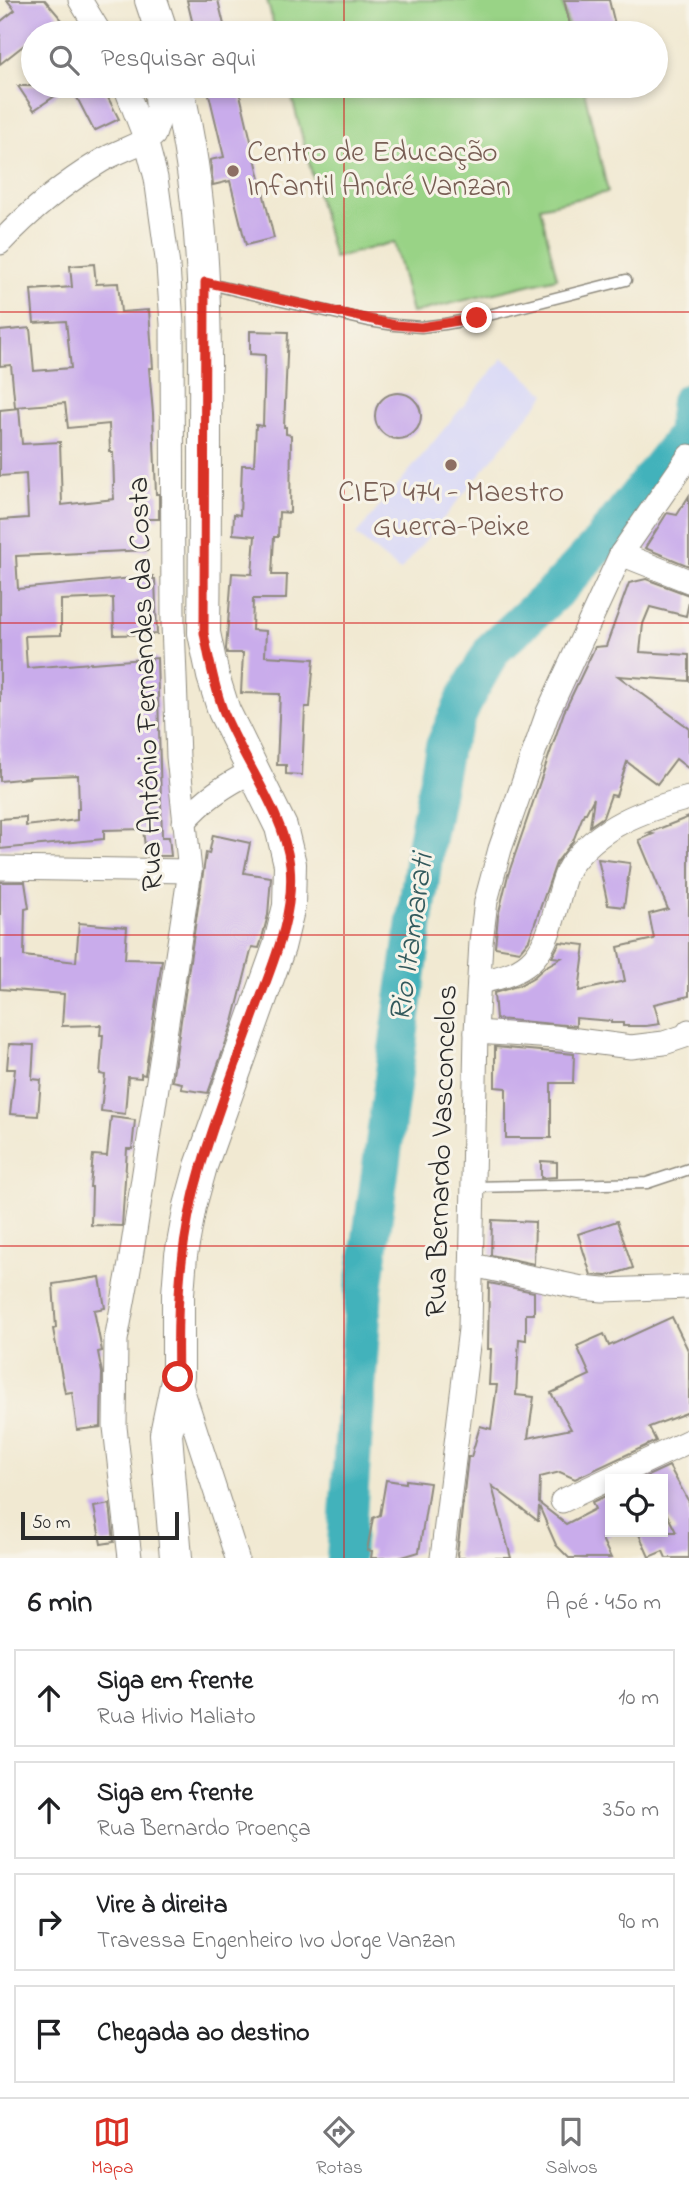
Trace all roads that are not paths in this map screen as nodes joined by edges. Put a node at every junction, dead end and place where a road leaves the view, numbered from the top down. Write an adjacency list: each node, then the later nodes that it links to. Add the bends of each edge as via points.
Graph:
1 (80, 0): 3 (street)
2 (152, 0): 4 (street); 5 (street)
3 (93, 21)
4 (153, 21)
5 (158, 21)
6 (132, 98): 9 (street)
7 (155, 98): 9 (street)
8 (180, 98): 12 (street, via 195,179)
9 (152, 132): 10 (street, via 58,189); 18 (street, Rua Antônio Fernandes da Costa, via 172,324 173,624)
10 (0, 243)
11 (626, 281): 12 (lane, via 421,327 369,321)
12 (205, 282): 16 (street, via 204,633 224,711)
13 (689, 456): 14 (street, Rua Bernardo Vasconcelos)
14 (621, 554): 15 (street); 21 (street, Rua Bernardo Vasconcelos, via 548,712 500,849 486,901)
15 (689, 581)
16 (253, 771): 18 (street, via 199,804); 28 (street, via 281,827 290,864 289,906 190,1206 178,1294)
17 (689, 798): 21 (street, via 630,817 587,846 568,869 540,952 511,974)
18 (184, 822): 20 (street, Rua Antônio Fernandes da Costa)
19 (0, 868): 20 (street)
20 (190, 871): 31 (street, Rua Antônio Fernandes da Costa, via 116,1340 115,1427)
21 (479, 982): 23 (street, Rua Bernardo Vasconcelos)
22 (689, 1031): 23 (street, via 664,1043 631,1047)
23 (476, 1032): 25 (street, Rua Bernardo Vasconcelos)
24 (689, 1169): 25 (lane, via 647,1184)
25 (473, 1186): 26 (street, Rua Bernardo Vasconcelos)
26 (472, 1265): 27 (street, via 582,1288); 34 (street, Rua Bernardo Vasconcelos, via 464,1388)
27 (689, 1287)
28 (178, 1377): 32 (street, via 166,1434); 33 (street)
29 (689, 1441): 30 (street)
30 (562, 1501)
31 (130, 1558)
32 (176, 1558)
33 (237, 1558)
34 (442, 1558)

